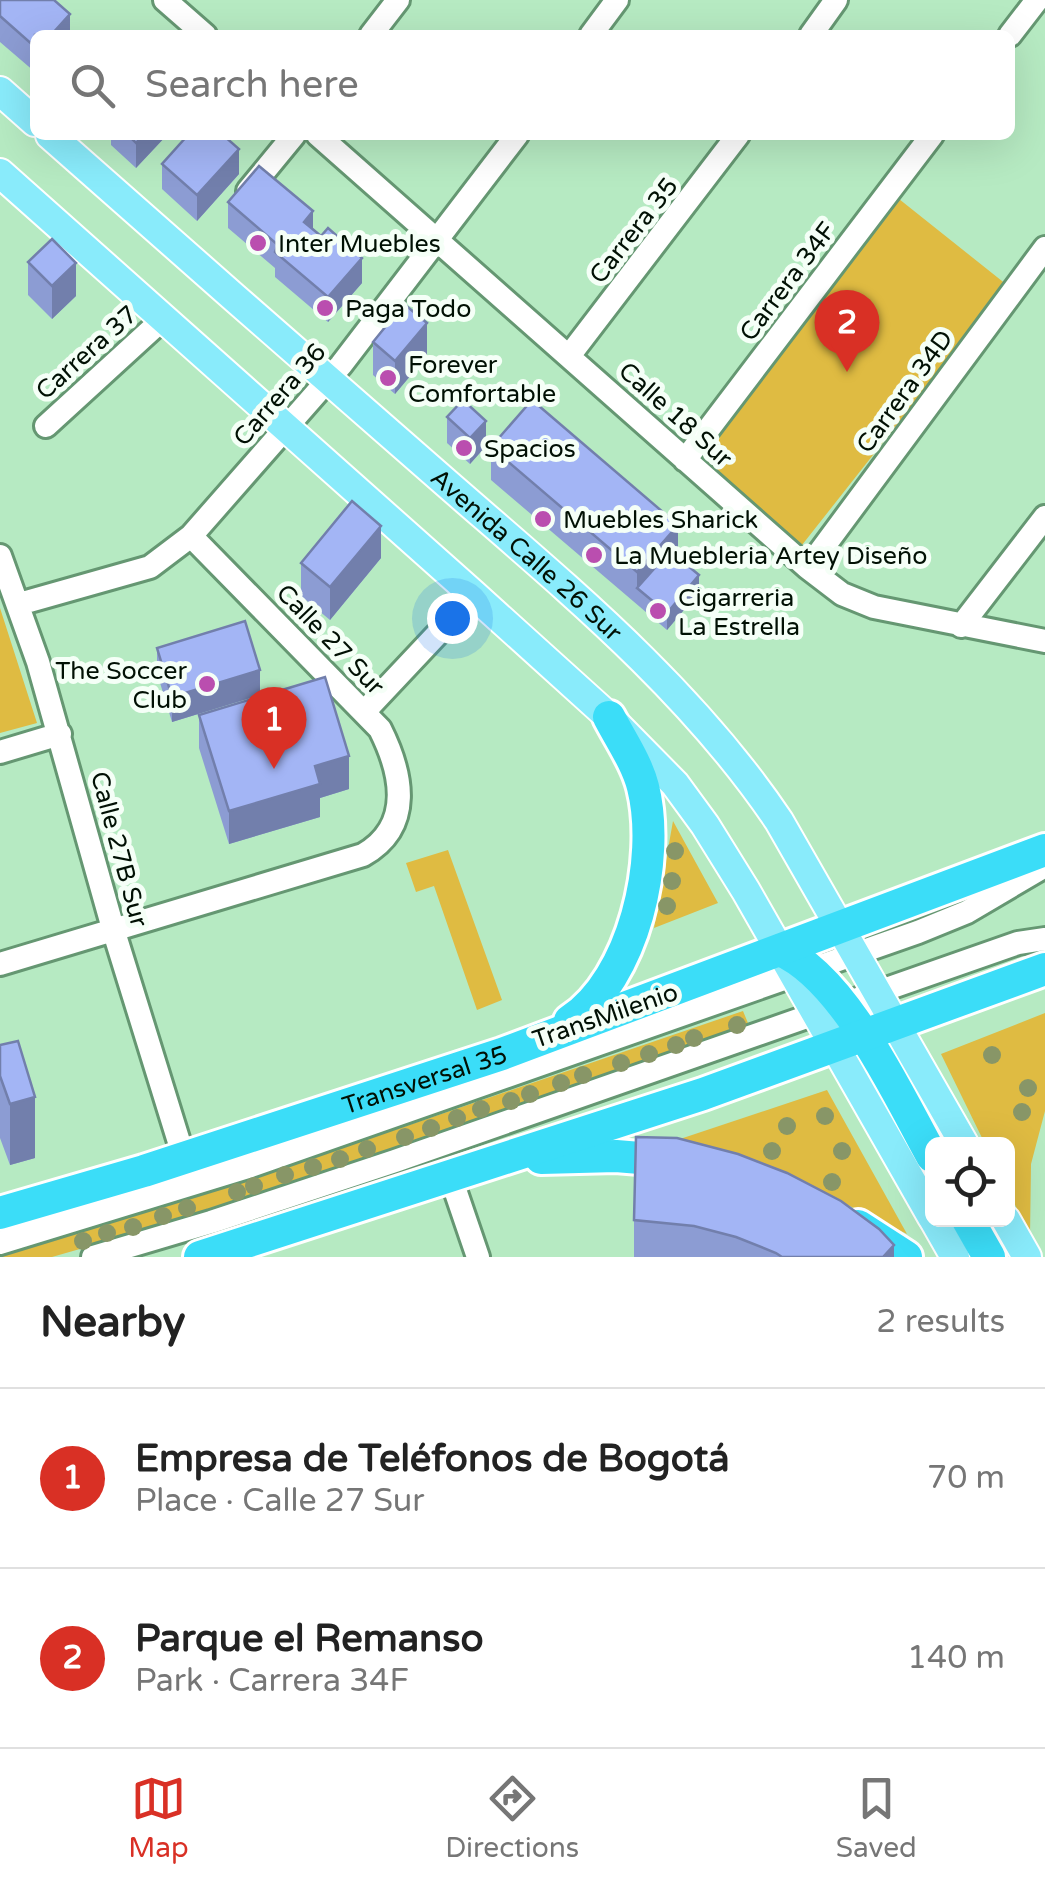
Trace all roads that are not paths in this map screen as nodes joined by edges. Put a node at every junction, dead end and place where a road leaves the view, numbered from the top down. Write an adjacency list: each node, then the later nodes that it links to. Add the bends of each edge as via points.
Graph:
1 (165, 0): 6 (street)
2 (398, 0): 7 (street)
3 (617, 0): 8 (street)
4 (836, 0): 9 (street)
5 (1036, 0): 10 (street)
6 (192, 9)
7 (375, 30)
8 (595, 30)
9 (814, 30)
10 (1014, 30)
11 (0, 91): 12 (main road)
12 (30, 118)
13 (56, 140): 25 (main road, Avenida Calle 26 Sur)
14 (290, 140): 20 (street)
15 (324, 140): 21 (street, Calle 18 Sur)
16 (513, 140): 21 (street, Carrera 36)
17 (734, 140): 24 (street, Carrera 35)
18 (928, 140): 28 (street, Carrera 34F)
19 (0, 173): 23 (main road)
20 (248, 191)
21 (438, 242): 24 (street, Calle 18 Sur); 25 (street, Carrera 36)
22 (1045, 248): 32 (street, Carrera 34D)
23 (164, 319): 26 (street, Carrera 37); 27 (main road)
24 (569, 356): 28 (street, Calle 18 Sur)
25 (329, 380): 27 (street, Carrera 36); 45 (main road, Avenida Calle 26 Sur, via 681,696 746,773)
26 (46, 426)
27 (286, 428): 30 (street, Carrera 36); 33 (main road)
28 (685, 460): 32 (street, Calle 18 Sur)
29 (1045, 517): 35 (street)
30 (191, 536): 34 (street, Carrera 36, via 150,567); 37 (street, Calle 27 Sur)
31 (0, 556): 34 (street, Calle 27B Sur)
32 (808, 568): 35 (street, Calle 18 Sur, via 855,600)
33 (474, 595): 37 (street); 38 (main road)
34 (19, 604): 39 (street, Calle 27B Sur)
35 (961, 626): 36 (street, Calle 18 Sur)
36 (1045, 641)
37 (364, 712): 43 (street, Calle 27 Sur, via 394,758 399,798 393,828 380,846)
38 (609, 717): 47 (main road, via 690,804); 52 (highway, via 644,791 647,848 640,902 602,993)
39 (60, 734): 40 (street); 43 (street, Calle 27B Sur)
40 (0, 752)
41 (1045, 850): 45 (highway, Transversal 35)
42 (1045, 866): 45 (street, via 968,912 918,932)
43 (114, 932): 46 (street); 56 (street, Calle 27B Sur)
44 (1045, 939): 49 (street)
45 (849, 940): 47 (highway, Transversal 35); 49 (main road, Avenida Calle 26 Sur)
46 (0, 964)
47 (795, 964): 50 (highway); 52 (highway, Transversal 35); 66 (street, TransMilenio, via 673,1020 266,1161)
48 (1045, 969): 51 (highway)
49 (877, 990): 50 (street); 51 (main road, Avenida Calle 26 Sur)
50 (828, 1008): 53 (highway); 67 (street, via 414,1154)
51 (904, 1038): 53 (highway); 54 (main road, Avenida Calle 26 Sur)
52 (541, 1040): 56 (highway, Transversal 35)
53 (849, 1041): 55 (highway); 57 (highway); 60 (main road)
54 (960, 1137)
55 (925, 1146)
56 (184, 1158): 62 (highway, Transversal 35)
57 (501, 1159): 58 (highway, via 616,1156); 59 (highway)
58 (702, 1165)
59 (450, 1175): 68 (highway); 69 (street)
60 (925, 1201)
61 (838, 1213): 70 (highway)
62 (0, 1214)
63 (938, 1227): 71 (main road)
64 (972, 1227): 72 (highway)
65 (1010, 1227): 73 (main road)
66 (0, 1243)
67 (93, 1257)
68 (200, 1257)
69 (478, 1257)
70 (906, 1257)
71 (955, 1257)
72 (990, 1257)
73 (1027, 1257)

